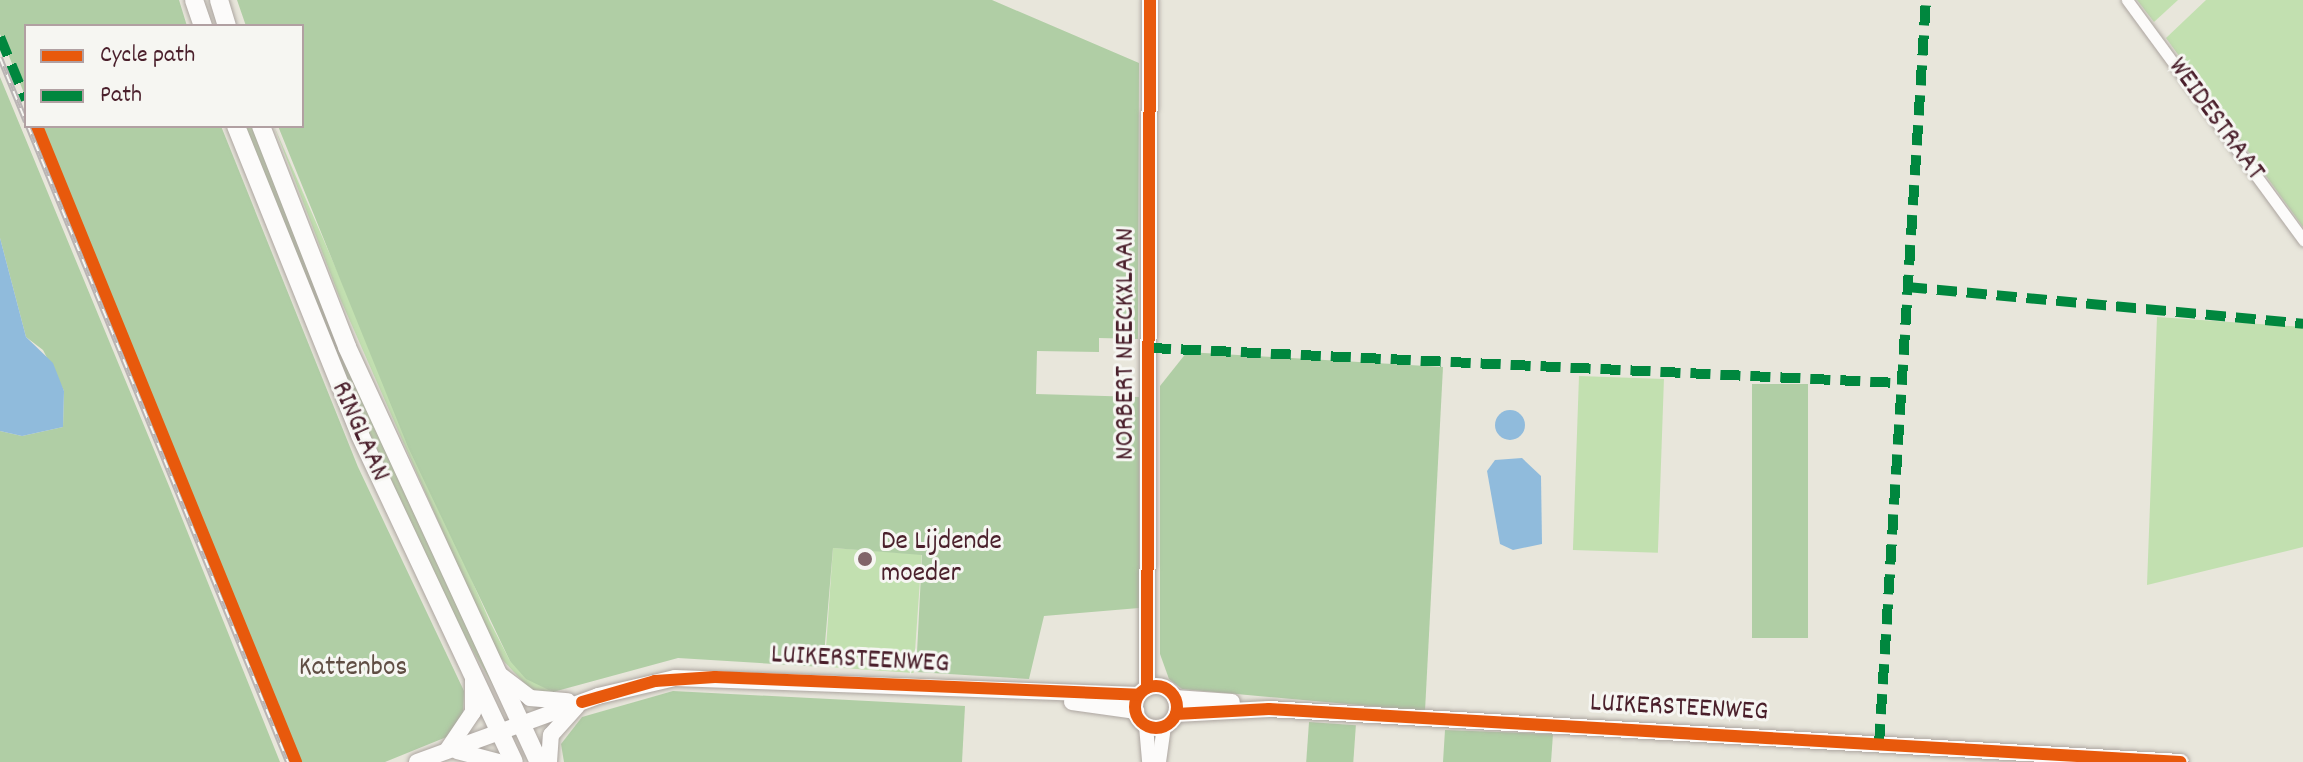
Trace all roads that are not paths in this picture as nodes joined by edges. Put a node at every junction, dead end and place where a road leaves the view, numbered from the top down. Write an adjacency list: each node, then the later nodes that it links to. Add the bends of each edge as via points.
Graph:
1 (194, 0): 5 (highway)
2 (219, 0): 6 (highway)
3 (1150, 0): 13 (main road, NORBERT NEECKXLAAN, via 1152,641)
4 (2127, 0): 9 (street, WEIDESTRAAT)
5 (202, 24)
6 (226, 24)
7 (237, 128): 11 (highway, RINGLAAN, via 323,352)
8 (262, 128): 10 (highway, RINGLAAN, via 347,347)
9 (2303, 240)
10 (494, 668): 12 (main road, via 535,700); 14 (highway, RINGLAAN)
11 (473, 678): 16 (highway, RINGLAAN); 17 (main road, via 471,718)
12 (582, 702): 13 (main road, LUIKERSTEENWEG, via 655,681 715,677); 14 (main road, LUIKERSTEENWEG); 22 (main road, via 551,735)
13 (1157, 703): 15 (main road); 24 (street, NORBERT NEECKXLAAN); 25 (main road, LUIKERSTEENWEG)
14 (520, 723): 16 (main road, LUIKERSTEENWEG); 21 (highway, RINGLAAN)
15 (1146, 726): 23 (street)
16 (499, 731): 17 (main road, LUIKERSTEENWEG); 20 (highway, RINGLAAN)
17 (447, 751): 18 (main road, LUIKERSTEENWEG); 19 (main road)
18 (417, 762)
19 (499, 762)
20 (514, 762)
21 (539, 762)
22 (549, 762)
23 (1149, 762)
24 (1159, 762)
25 (2180, 762)

